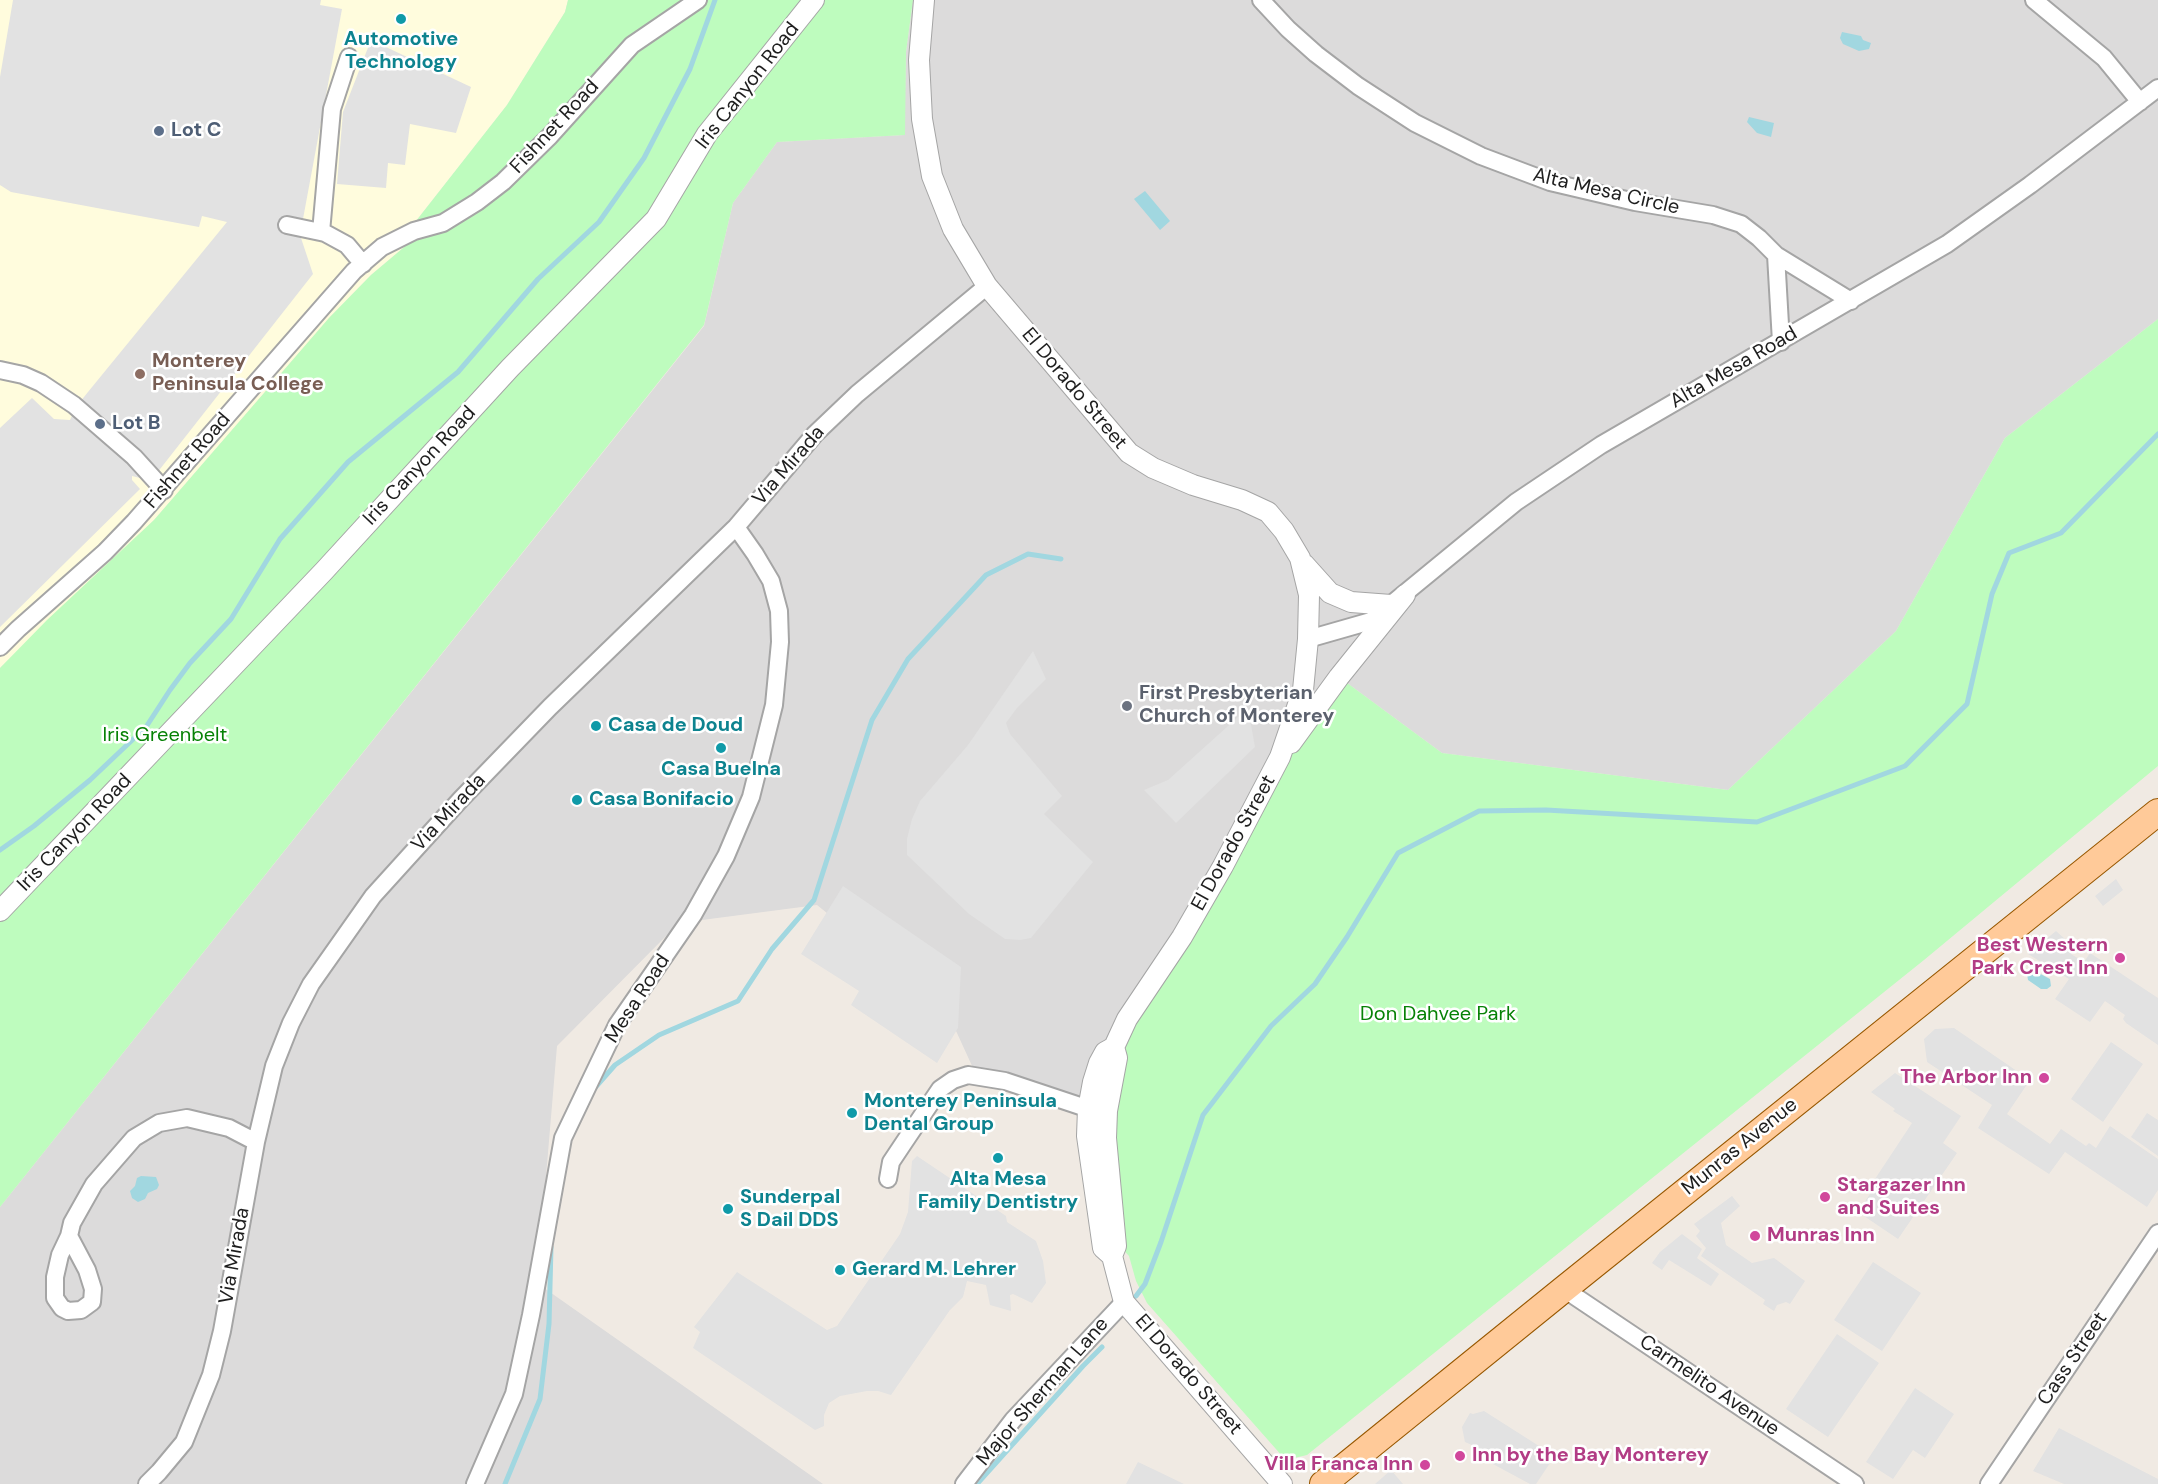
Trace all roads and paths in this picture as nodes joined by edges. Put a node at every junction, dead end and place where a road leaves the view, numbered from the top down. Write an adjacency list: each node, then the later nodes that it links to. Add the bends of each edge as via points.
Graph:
1 (698, 0): 12 (street, Fishnet Road, via 632,45 503,182 443,223 414,231 382,247)
2 (814, 0): 25 (street, Iris Canyon Road, via 714,125 656,219 510,368 324,571)
3 (924, 0): 13 (street, El Dorado Street, via 922,118 933,176 953,230)
4 (1261, 0): 11 (street, Alta Mesa Circle, via 1309,48 1358,86 1451,142 1550,182 1741,224)
5 (2034, 0): 8 (street, via 2104,58)
6 (349, 57): 10 (street, via 332,109)
7 (2158, 88): 8 (street, Alta Mesa Road)
8 (2139, 102): 14 (street, Alta Mesa Road, via 1947,244)
9 (287, 225): 10 (street)
10 (321, 232): 12 (street, via 347,245)
11 (1776, 255): 14 (street, Alta Mesa Circle); 15 (street)
12 (363, 264): 17 (street, Fishnet Road)
13 (987, 286): 18 (street, Via Mirada, via 848,402 815,434); 19 (street, El Dorado Street, via 1129,453 1173,477 1268,512)
14 (1851, 302): 15 (street, Alta Mesa Road)
15 (1781, 342): 20 (street, Alta Mesa Road, via 1601,445 1516,502)
16 (0, 370): 17 (street, via 40,383 74,405 134,457)
17 (164, 490): 22 (street, Fishnet Road, via 105,552)
18 (736, 527): 28 (street, Via Mirada, via 550,707 373,896 311,984 291,1023 274,1066); 37 (street, Mesa Road, via 771,581 779,611 774,705 751,797 726,856 693,915 617,1025 562,1138 514,1394)
19 (1300, 558): 20 (street, via 1330,593 1351,602); 21 (street, El Dorado Street, via 1309,595)
20 (1398, 600): 21 (street, Alta Mesa Road, via 1371,621); 23 (street)
21 (1308, 639): 23 (street, El Dorado Street, via 1303,690)
22 (0, 647)
23 (1280, 758): 26 (street, El Dorado Street, via 1223,866 1182,937 1127,1019)
24 (2158, 812): 34 (main road, Munras Avenue)
25 (0, 911)
26 (1114, 1047): 27 (street, El Dorado Street, via 1105,1052 1099,1063); 29 (street, El Dorado Street, via 1117,1058 1107,1112)
27 (1088, 1109): 29 (street, via 1098,1115 1099,1152); 30 (street, via 1005,1081 968,1075 953,1080 940,1089 891,1162); 33 (street, El Dorado Street, via 1089,1162 1103,1248)
28 (256, 1142): 32 (street, via 229,1128 187,1118 159,1123 134,1138 94,1184); 36 (street, Via Mirada, via 211,1375 184,1442)
29 (1108, 1164): 33 (street, El Dorado Street, via 1116,1246)
30 (888, 1179)
31 (2158, 1233): 42 (street, Cass Street)
32 (69, 1236)
33 (1112, 1256): 35 (street, El Dorado Street)
34 (1564, 1289): 40 (main road, Munras Avenue); 41 (street, Carmelito Avenue)
35 (1124, 1302): 38 (street, Major Sherman Lane, via 1013,1420); 39 (street, El Dorado Street)
36 (147, 1484)
37 (475, 1484)
38 (964, 1484)
39 (1282, 1484)
40 (1323, 1484)
41 (1855, 1484)
42 (1989, 1484)

